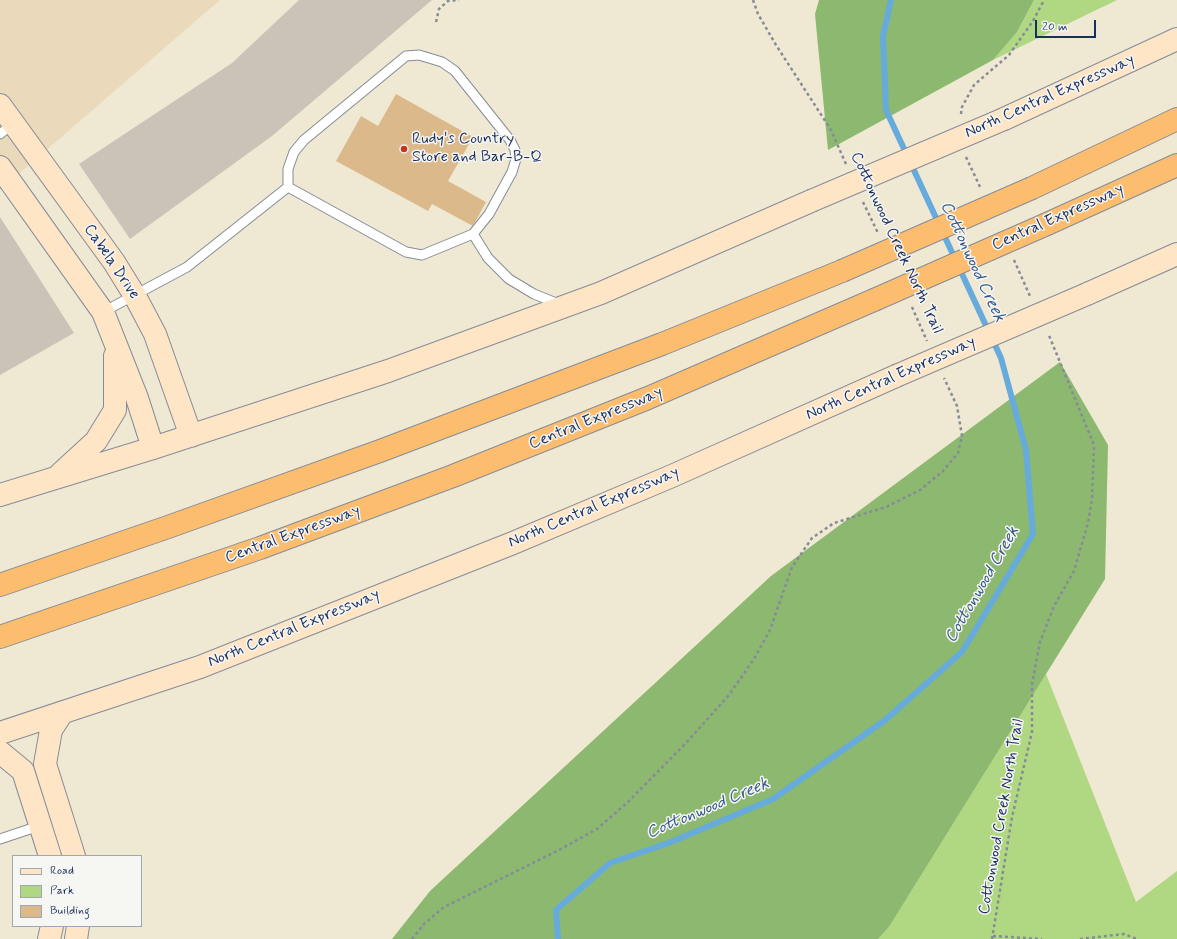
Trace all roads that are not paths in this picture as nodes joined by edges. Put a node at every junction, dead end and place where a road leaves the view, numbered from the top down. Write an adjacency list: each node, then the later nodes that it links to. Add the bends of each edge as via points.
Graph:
1 (1177, 39): 11 (main road, North Central Expressway, bridge, via 1004,119 601,293)
2 (0, 105): 4 (main road, Cabela Drive)
3 (1177, 119): 18 (highway, bridge, via 1032,188 842,271 654,347 168,528)
4 (7, 129): 10 (main road, Cabela Drive, via 114,262)
5 (1177, 165): 19 (highway, Central Expressway, bridge, via 648,398 468,470 260,548)
6 (0, 167): 12 (main road)
7 (288, 187): 8 (lane, via 406,252 422,255); 8 (lane, via 288,169 294,152 304,140 406,56 419,55 442,62 456,71 515,150 516,159 512,172 489,214); 10 (lane, via 187,267)
8 (473, 234): 11 (lane, via 488,258 509,279 534,294)
9 (1177, 254): 20 (main road, North Central Expressway, bridge, via 672,476 513,543 200,667)
10 (135, 296): 12 (lane); 14 (main road, Cabela Drive, via 155,334)
11 (565, 306): 14 (main road, North Central Expressway, via 388,371)
12 (103, 312): 13 (main road)
13 (115, 343): 15 (main road); 16 (main road, via 115,410 96,441)
14 (191, 436): 15 (main road, North Central Expressway)
15 (153, 448): 16 (main road, North Central Expressway)
16 (56, 478): 17 (main road, North Central Expressway)
17 (0, 495)
18 (0, 585)
19 (0, 637)
20 (62, 713): 21 (main road, North Central Expressway); 23 (main road, via 51,730 45,764)
21 (0, 733)
22 (0, 752): 24 (main road, via 23,772)
23 (62, 819): 24 (lane); 27 (main road)
24 (40, 826): 25 (lane); 26 (main road)
25 (0, 839)
26 (50, 855)
27 (74, 855)
28 (52, 927): 30 (main road)
29 (78, 927): 31 (main road)
30 (49, 939)
31 (76, 939)

